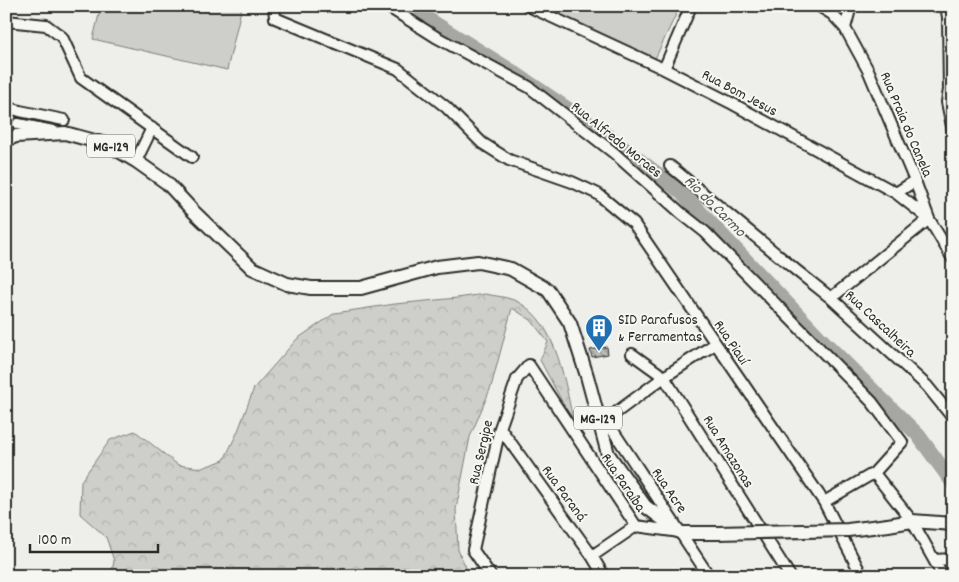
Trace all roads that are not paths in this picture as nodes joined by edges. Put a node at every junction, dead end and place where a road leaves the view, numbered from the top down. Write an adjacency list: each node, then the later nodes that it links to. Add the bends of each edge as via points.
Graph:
1 (274, 6): 27 (street, Rua Piauí, via 275,18 398,69 446,107 482,143 509,160 598,194 634,224)
2 (387, 6): 33 (street, Rua Alfredo Moraes, via 436,37 529,87 614,153 712,239 872,402 902,442)
3 (528, 6): 11 (street, Rua Bom Jesus)
4 (691, 6): 11 (street)
5 (819, 6): 7 (street, Rua Praia do Canela)
6 (852, 6): 10 (street)
7 (833, 10): 10 (street, Rua Praia do Canela)
8 (949, 13): 12 (street)
9 (6, 21): 16 (street, via 46,25 62,37 81,78)
10 (845, 28): 22 (street, Rua Praia do Canela, via 869,72)
11 (664, 69): 23 (street, Rua Bom Jesus)
12 (951, 91): 17 (street, via 947,102)
13 (6, 106): 14 (street)
14 (20, 111): 15 (street); 18 (street)
15 (65, 127): 18 (main road, MG-129 / MG-129); 20 (main road, MG-129 / MG-129)
16 (152, 128): 19 (street); 20 (street)
17 (953, 131)
18 (13, 133)
19 (192, 157)
20 (136, 160): 38 (main road, MG-129 / MG-129, via 168,182 252,268 287,284 311,288 361,288 437,268 478,262 510,269 548,290 570,323 608,454 645,506)
21 (670, 166): 26 (street)
22 (915, 181): 23 (street); 24 (street, Rua Praia do Canela)
23 (896, 193): 24 (street, Rua Bom Jesus)
24 (929, 219): 25 (street, Rua Praia do Canela); 26 (street, Rua Cascalheira)
25 (953, 260)
26 (831, 298): 31 (street, Rua Cascalheira, via 927,386)
27 (715, 344): 30 (street); 34 (street, Rua Piauí)
28 (632, 354): 30 (street, Rua Amazonas)
29 (529, 366): 32 (street, Rua Sergipe, via 517,379); 37 (street, Rua Paraíba)
30 (664, 377): 38 (street, Rua Acre, via 606,420); 45 (street, Rua Amazonas)
31 (953, 418)
32 (500, 428): 39 (street, Rua Paraná); 42 (street, Rua Sergipe, via 473,550)
33 (874, 473): 34 (street); 35 (street)
34 (824, 502): 46 (street, Rua Piauí)
35 (912, 521): 36 (main road); 38 (main road, bridge, via 848,530); 40 (street)
36 (952, 524)
37 (636, 526): 38 (street, Rua Paraíba); 39 (street)
38 (681, 532): 44 (street, Rua Acre)
39 (592, 556): 43 (street, Rua Paraná)
40 (934, 560): 41 (street); 47 (street)
41 (953, 560)
42 (491, 576)
43 (604, 576)
44 (710, 576)
45 (790, 576)
46 (862, 576)
47 (943, 576)

